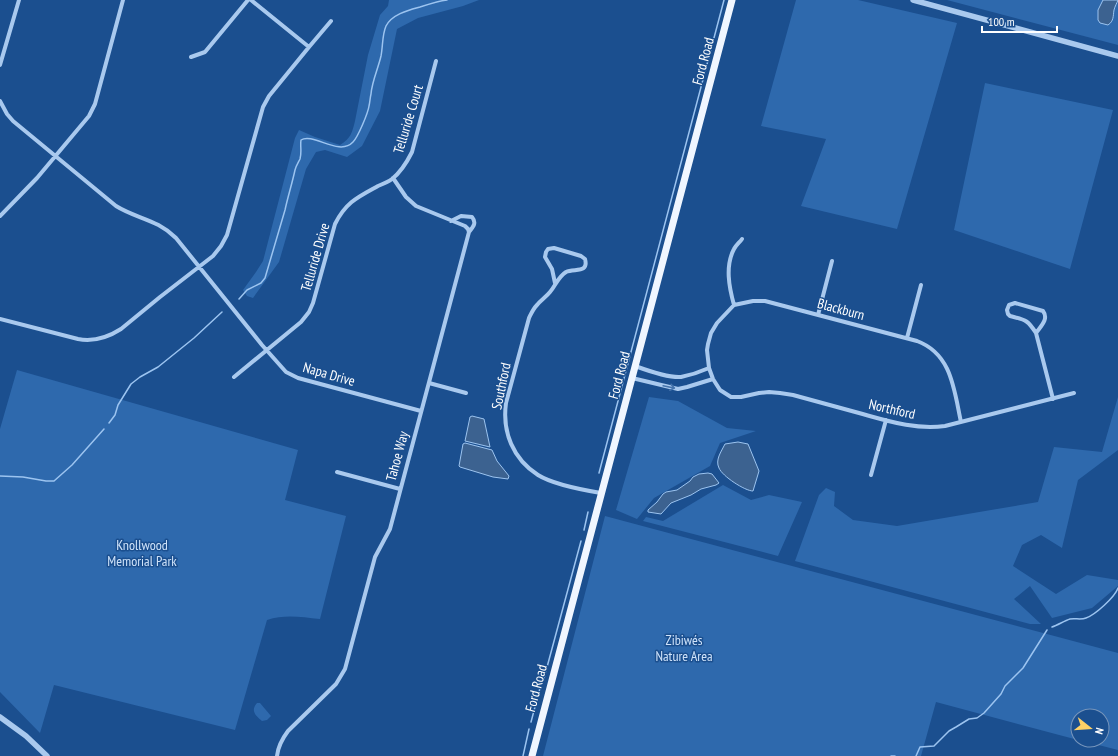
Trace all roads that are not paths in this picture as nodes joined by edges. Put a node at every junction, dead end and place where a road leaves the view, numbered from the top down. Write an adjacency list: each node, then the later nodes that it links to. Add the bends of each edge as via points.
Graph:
1 (19, 0): 9 (street)
2 (123, 0): 14 (street, via 95,104 89,116)
3 (249, 0): 7 (street); 10 (street, via 205,52)
4 (732, 0): 30 (main road, Ford Road)
5 (913, 0): 8 (street)
6 (331, 21): 7 (street)
7 (309, 47): 21 (street, via 264,103 227,235 218,251)
8 (1118, 56)
9 (1, 57): 12 (street)
10 (191, 57)
11 (436, 61): 15 (street, Telluride Court, via 412,152)
12 (0, 65)
13 (0, 101): 14 (street, Napa Drive, via 13,121)
14 (56, 157): 16 (street); 21 (street, Napa Drive, via 116,206 165,228)
15 (393, 178): 17 (street, via 406,197 416,206); 29 (street, Telluride Drive, via 346,206 335,224 309,312 301,322)
16 (0, 216)
17 (451, 221): 18 (street, via 465,226); 18 (street, Tahoe Way, via 461,216 472,217 475,223)
18 (469, 232): 35 (street, Tahoe Way)
19 (742, 239): 24 (street, via 734,248 730,262 728,284)
20 (832, 262): 25 (street)
21 (199, 267): 26 (street, via 121,330 104,338 78,339); 29 (street, Napa Drive)
22 (555, 283): 22 (street, Southford, via 566,272 584,268 586,259 554,248 548,249 545,257); 45 (street, Southford, via 529,318 506,403 508,438 525,465 539,476)
23 (921, 285): 28 (street)
24 (734, 305): 25 (street, Blackburn, via 765,301); 31 (street, via 717,323 712,333 707,350)
25 (818, 315): 28 (street, Blackburn)
26 (0, 319)
27 (1036, 333): 27 (street, via 1046,316 1043,311 1015,303 1009,305 1008,314 1027,321); 38 (street)
28 (907, 338): 41 (street, Blackburn, via 927,345 941,358 952,380)
29 (266, 350): 32 (street, Telluride Drive); 39 (street, Napa Drive, via 286,372 298,378)
30 (635, 366): 31 (street, via 680,377); 33 (main road, Ford Road)
31 (709, 368): 34 (street, Northford)
32 (234, 377)
33 (632, 378): 34 (street, one-way to 34, via 678,389); 45 (main road, Ford Road)
34 (712, 378): 40 (street, Northford, via 720,390 731,397 764,392 780,393)
35 (428, 383): 36 (street); 39 (street, Tahoe Way)
36 (466, 393)
37 (1074, 393): 38 (street, Northford)
38 (1053, 399): 41 (street, Northford)
39 (421, 411): 44 (street, Tahoe Way)
40 (886, 420): 41 (street, Northford, via 927,428); 43 (street)
41 (961, 422)
42 (337, 472): 44 (street)
43 (871, 475)
44 (400, 489): 48 (street, Tahoe Way, via 390,529 375,557 342,674 336,684 288,731 278,748)
45 (601, 493): 49 (main road, Ford Road)
46 (0, 717): 47 (street)
47 (47, 756)
48 (277, 756)
49 (532, 756)

